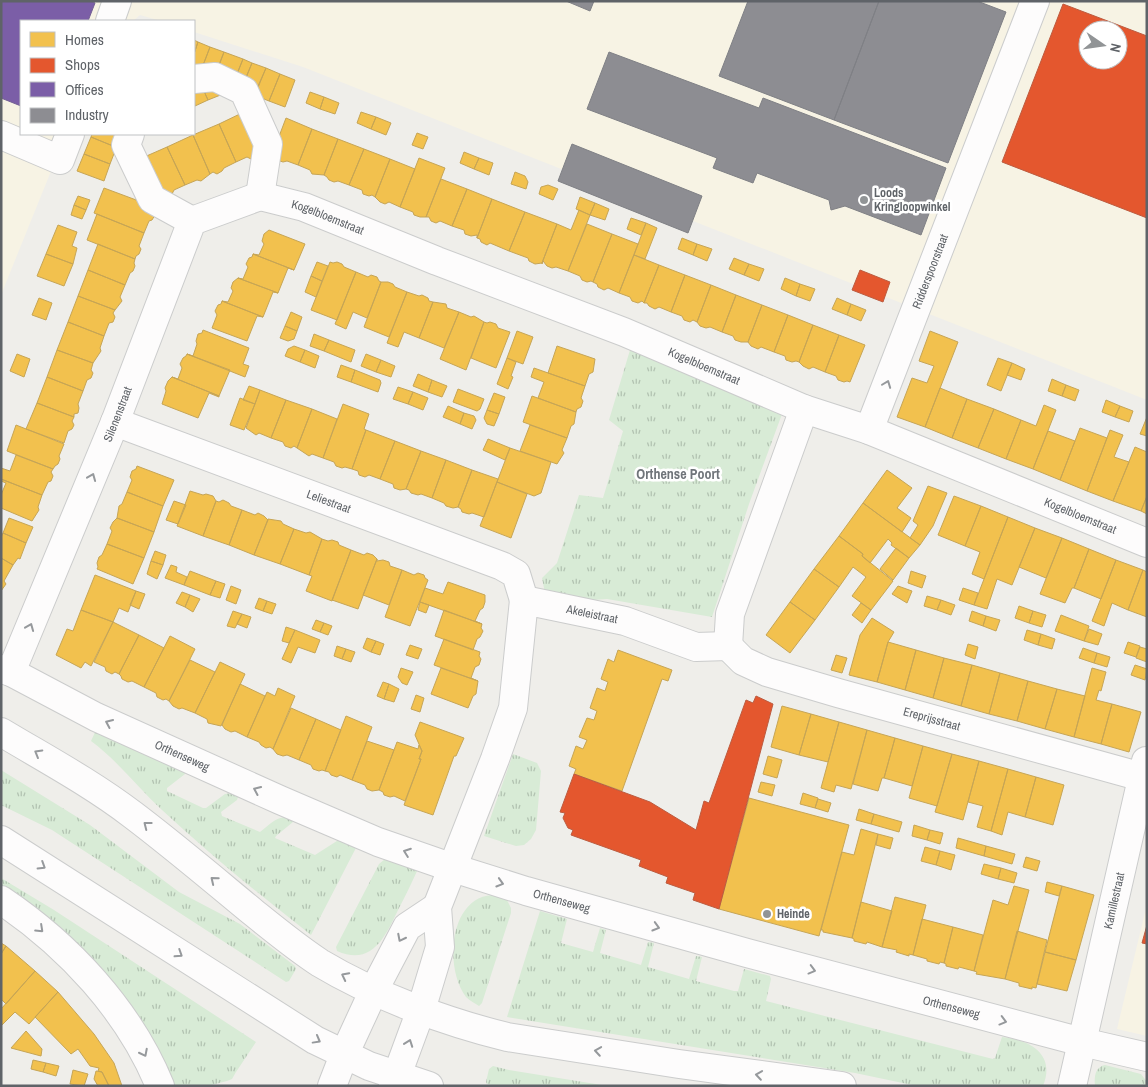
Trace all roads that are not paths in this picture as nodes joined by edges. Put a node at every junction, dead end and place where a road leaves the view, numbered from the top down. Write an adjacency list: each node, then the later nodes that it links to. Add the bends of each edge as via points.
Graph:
1 (117, 1): 3 (street)
2 (1035, 1): 12 (street, Ridderspoorstraat, one-way to 2)
3 (110, 20)
4 (195, 79): 8 (street, via 215,77 244,91 268,144)
5 (1, 135): 6 (street, via 60,160)
6 (70, 135)
7 (130, 135): 9 (street, via 126,145 152,200)
8 (260, 196): 9 (street); 10 (street, Kogelbloemstraat, via 304,207 624,332)
9 (192, 221): 11 (street, Silenenstraat)
10 (804, 409): 12 (street, Kogelbloemstraat); 15 (street, via 730,614)
11 (115, 422): 14 (street, Leliestraat, via 502,566 516,574); 16 (street, Silenenstraat, one-way to 11)
12 (869, 430): 13 (street, Kogelbloemstraat)
13 (1147, 543)
14 (524, 600): 15 (street, Akeleistraat, via 625,620 696,646); 20 (street, via 513,708)
15 (728, 646): 18 (street, Ereprijsstraat, via 742,661 767,672)
16 (6, 670): 20 (street, Orthenseweg, one-way to 16, via 378,842 280,800 96,717)
17 (1, 732): 23 (street, one-way to 17, via 313,958 132,814)
18 (1144, 768): 25 (street, Kamillestraat)
19 (1, 840): 26 (street, one-way to 26, via 287,1023)
20 (453, 868): 22 (street); 25 (street, Orthenseweg, one-way to 25, via 747,953)
21 (1, 900): 29 (street, one-way to 29, via 27,917 88,975 128,1025)
22 (437, 907): 23 (street, one-way to 23, via 407,927); 24 (street, via 440,947)
23 (374, 990): 24 (street); 26 (street)
24 (421, 1010): 28 (street, one-way to 24); 32 (street, one-way to 24, via 507,1037)
25 (1082, 1042): 27 (street, Orthenseweg); 33 (street, Kamillestraat)
26 (344, 1055): 28 (street); 30 (street)
27 (1147, 1057)
28 (395, 1081): 31 (street)
29 (160, 1086)
30 (332, 1086)
31 (428, 1086)
32 (842, 1086)
33 (1072, 1086)

